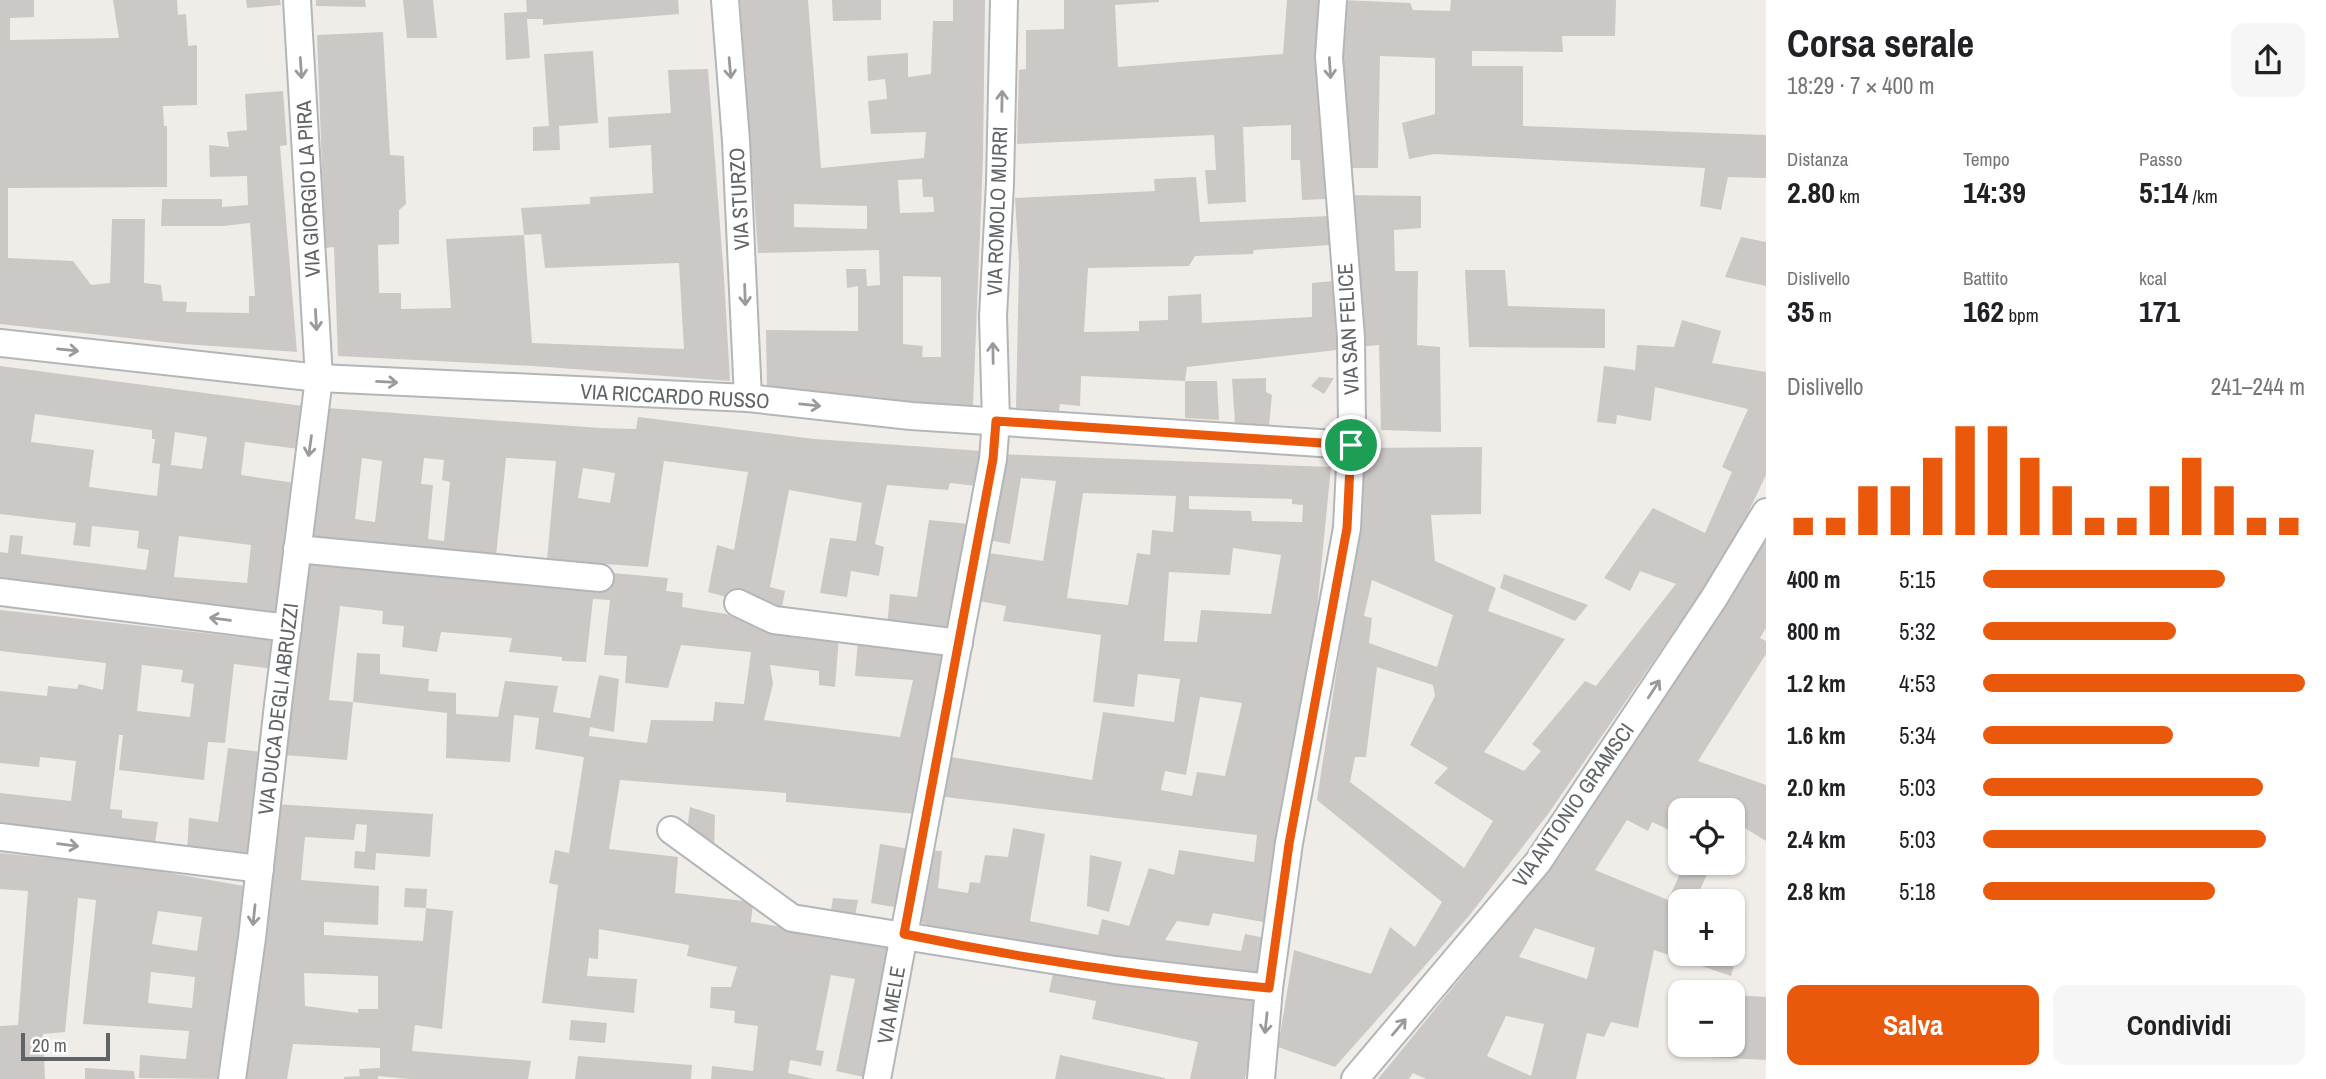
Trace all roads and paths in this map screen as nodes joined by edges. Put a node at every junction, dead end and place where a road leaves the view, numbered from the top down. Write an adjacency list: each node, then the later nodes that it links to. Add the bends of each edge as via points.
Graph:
1 (297, 0): 6 (street, VIA GIORGIO LA PIRA, one-way to 6)
2 (725, 0): 7 (street, VIA STURZO, one-way to 7)
3 (1004, 0): 8 (street, VIA ROMOLO MURRI, one-way to 3, via 993,316)
4 (1333, 0): 9 (street, VIA SAN FELICE, one-way to 9, via 1329,57 1351,338)
5 (0, 343): 6 (street, VIA RICCARDO RUSSO, one-way to 6)
6 (319, 379): 7 (street, VIA RICCARDO RUSSO, one-way to 7); 11 (street, VIA DUCA DEGLI ABRUZZI, one-way to 11)
7 (748, 398): 8 (street, VIA RICCARDO RUSSO, one-way to 8)
8 (996, 421): 9 (street, VIA RICCARDO RUSSO); 16 (street, VIA MELE)
9 (1351, 445): 21 (street, VIA SAN FELICE, via 1347,528 1289,844)
10 (1766, 512): 25 (street, VIA ANTONIO GRAMSCI, one-way to 10, via 1538,862)
11 (297, 549): 12 (street); 15 (street, VIA DUCA DEGLI ABRUZZI)
12 (600, 578)
13 (0, 592): 15 (street, one-way to 13)
14 (737, 603): 16 (street, via 775,620)
15 (288, 628): 19 (street, VIA DUCA DEGLI ABRUZZI)
16 (959, 643): 20 (street, VIA MELE)
17 (671, 830): 20 (street, via 792,918)
18 (0, 837): 19 (street, one-way to 19)
19 (260, 869): 23 (street, VIA DUCA DEGLI ABRUZZI, one-way to 23)
20 (904, 934): 21 (street, via 1115,970); 24 (street, VIA MELE)
21 (1269, 988): 22 (street, VIA SAN FELICE, one-way to 22)
22 (1268, 1076)
23 (232, 1079)
24 (877, 1079)
25 (1355, 1079)

